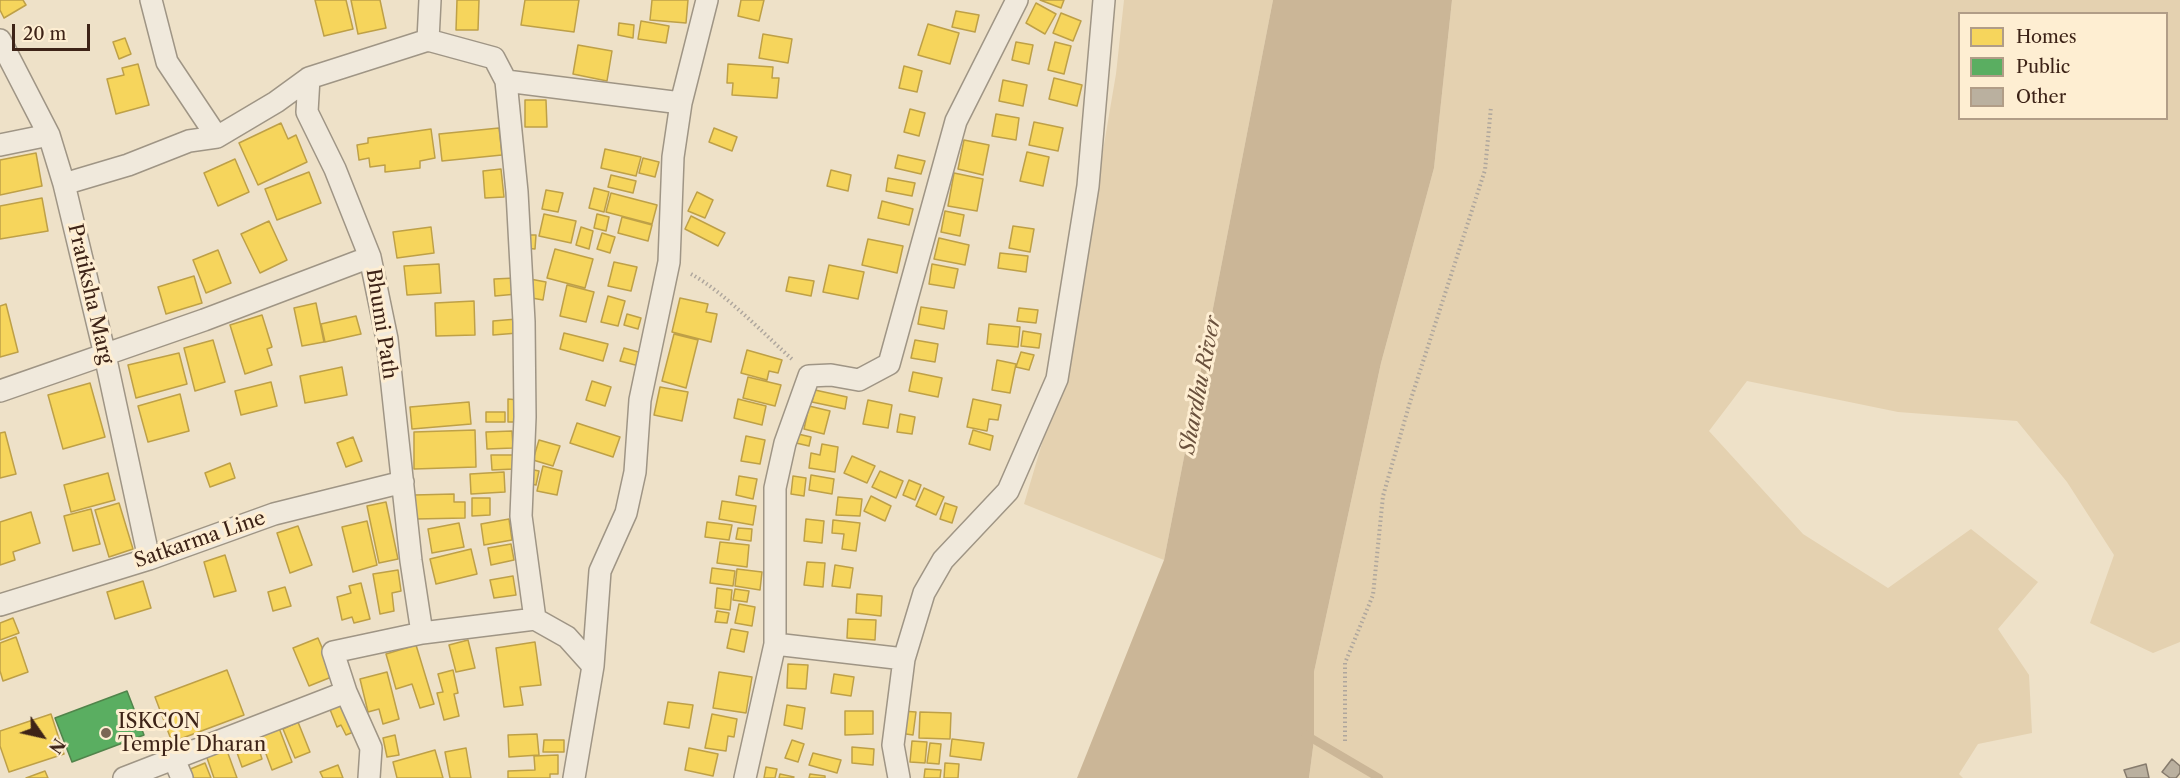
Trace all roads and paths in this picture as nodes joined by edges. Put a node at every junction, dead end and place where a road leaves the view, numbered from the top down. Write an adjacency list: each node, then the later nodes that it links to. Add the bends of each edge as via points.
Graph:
1 (151, 0): 13 (street, via 167,62)
2 (430, 0): 7 (street)
3 (707, 0): 10 (street)
4 (1017, 0): 19 (street, via 956,121 889,364 859,380)
5 (1104, 0): 27 (street, via 1088,186 1057,380 1008,491 943,560 924,593)
6 (0, 40): 12 (street, Pratiksha Marg)
7 (428, 40): 8 (street); 9 (street, via 494,58)
8 (309, 78): 13 (street); 16 (street, Bhumi Path, via 307,112 336,169)
9 (506, 81): 10 (street); 24 (street, via 518,192 524,322 521,516)
10 (681, 103): 17 (street, via 673,157)
11 (1491, 107): 30 (path, via 1485,170 1383,496 1373,595 1345,663)
12 (49, 135): 14 (street); 15 (street, Pratiksha Marg)
13 (217, 137): 15 (street, via 189,141)
14 (0, 145)
15 (64, 184): 18 (street, Pratiksha Marg)
16 (370, 257): 18 (street); 21 (street, Bhumi Path, via 387,339)
17 (669, 262): 19 (path, via 700,279); 28 (street, via 640,400 633,482 626,513 600,571)
18 (105, 355): 20 (street); 22 (street, Pratiksha Marg)
19 (809, 376): 26 (street, via 785,443 775,488)
20 (0, 391)
21 (403, 482): 22 (street, Satkarma Line, via 274,514); 25 (street, Bhumi Path)
22 (148, 559): 23 (street, Satkarma Line)
23 (0, 605)
24 (535, 620): 25 (street); 28 (street, via 567,637)
25 (422, 633): 29 (street, via 333,652)
26 (775, 644): 27 (street); 35 (street)
27 (904, 659): 36 (street, via 893,745)
28 (593, 666): 34 (street)
29 (346, 692): 31 (street); 33 (street, via 371,748)
30 (1345, 741)
31 (178, 768): 32 (street)
32 (124, 778)
33 (369, 778)
34 (574, 778)
35 (745, 778)
36 (899, 778)

